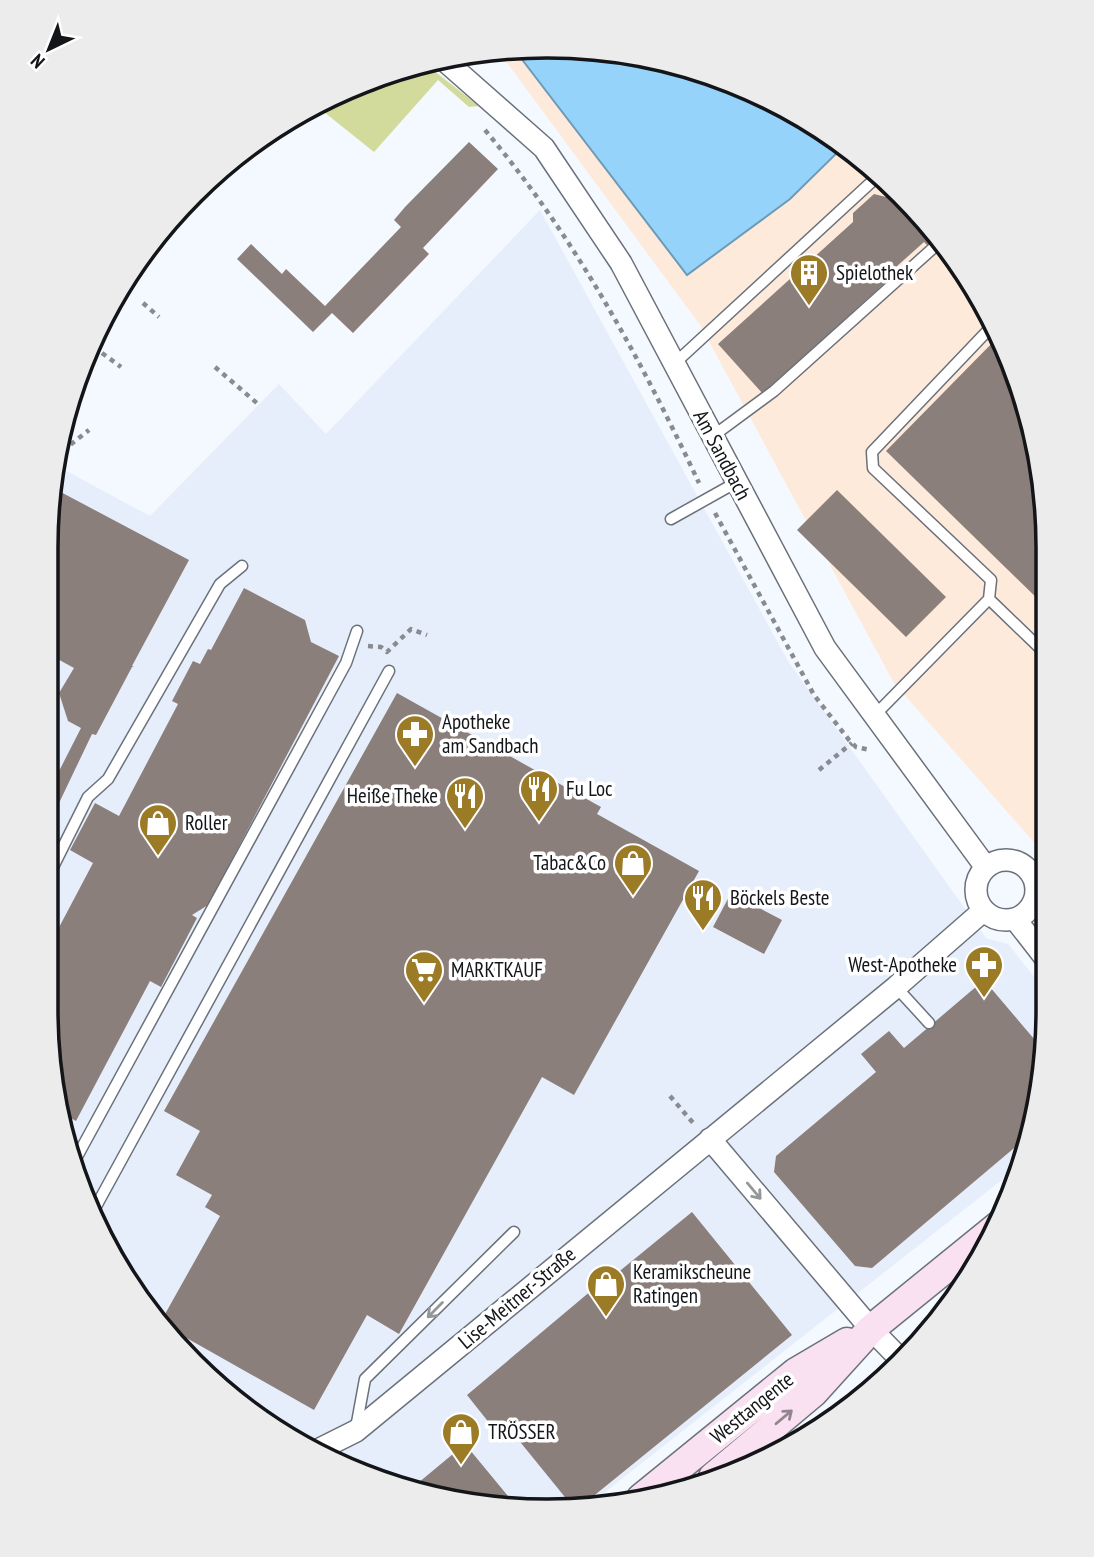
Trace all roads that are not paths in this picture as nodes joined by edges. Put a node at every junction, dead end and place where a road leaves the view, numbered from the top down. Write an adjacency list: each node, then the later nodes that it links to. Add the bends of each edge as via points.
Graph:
1 (452, 67): 5 (street, Am Sandbach, via 544,148 621,262)
2 (873, 182): 5 (lane)
3 (934, 248): 6 (lane, via 774,391)
4 (986, 332): 10 (lane, via 872,452 873,468 991,580)
5 (674, 364): 6 (street, Am Sandbach)
6 (713, 436): 7 (street, Am Sandbach)
7 (737, 482): 8 (lane); 14 (street, Am Sandbach, via 825,648)
8 (671, 519)
9 (242, 566): 15 (lane, via 220,584 108,779 88,797)
10 (989, 599): 12 (lane); 14 (lane)
11 (357, 631): 27 (lane, via 346,663)
12 (1036, 644)
13 (389, 671): 28 (lane)
14 (874, 715): 16 (street, Am Sandbach)
15 (58, 857)
16 (985, 866): 17 (street, via 1008,859); 21 (street, via 975,887)
17 (1036, 871)
18 (1036, 892): 19 (street)
19 (1033, 904): 20 (street); 22 (street)
20 (1036, 907)
21 (983, 911): 22 (street, via 1003,920); 24 (street, Lise-Meitner-Straße)
22 (1015, 919): 23 (street)
23 (1036, 946)
24 (896, 986): 25 (lane); 26 (street, Lise-Meitner-Straße)
25 (929, 1023)
26 (709, 1140): 31 (street, one-way to 31); 33 (street, Lise-Meitner-Straße)
27 (79, 1153)
28 (98, 1203)
29 (514, 1232): 33 (lane, one-way to 33, via 365,1379)
30 (977, 1242): 31 (street, Westtangente)
31 (871, 1329): 32 (street); 35 (street, Westtangente, one-way to 31, via 813,1393); 36 (street, Westtangente, via 796,1372)
32 (895, 1354)
33 (355, 1431): 34 (street, Lise-Meitner-Straße)
34 (325, 1446)
35 (728, 1464)
36 (656, 1487)

